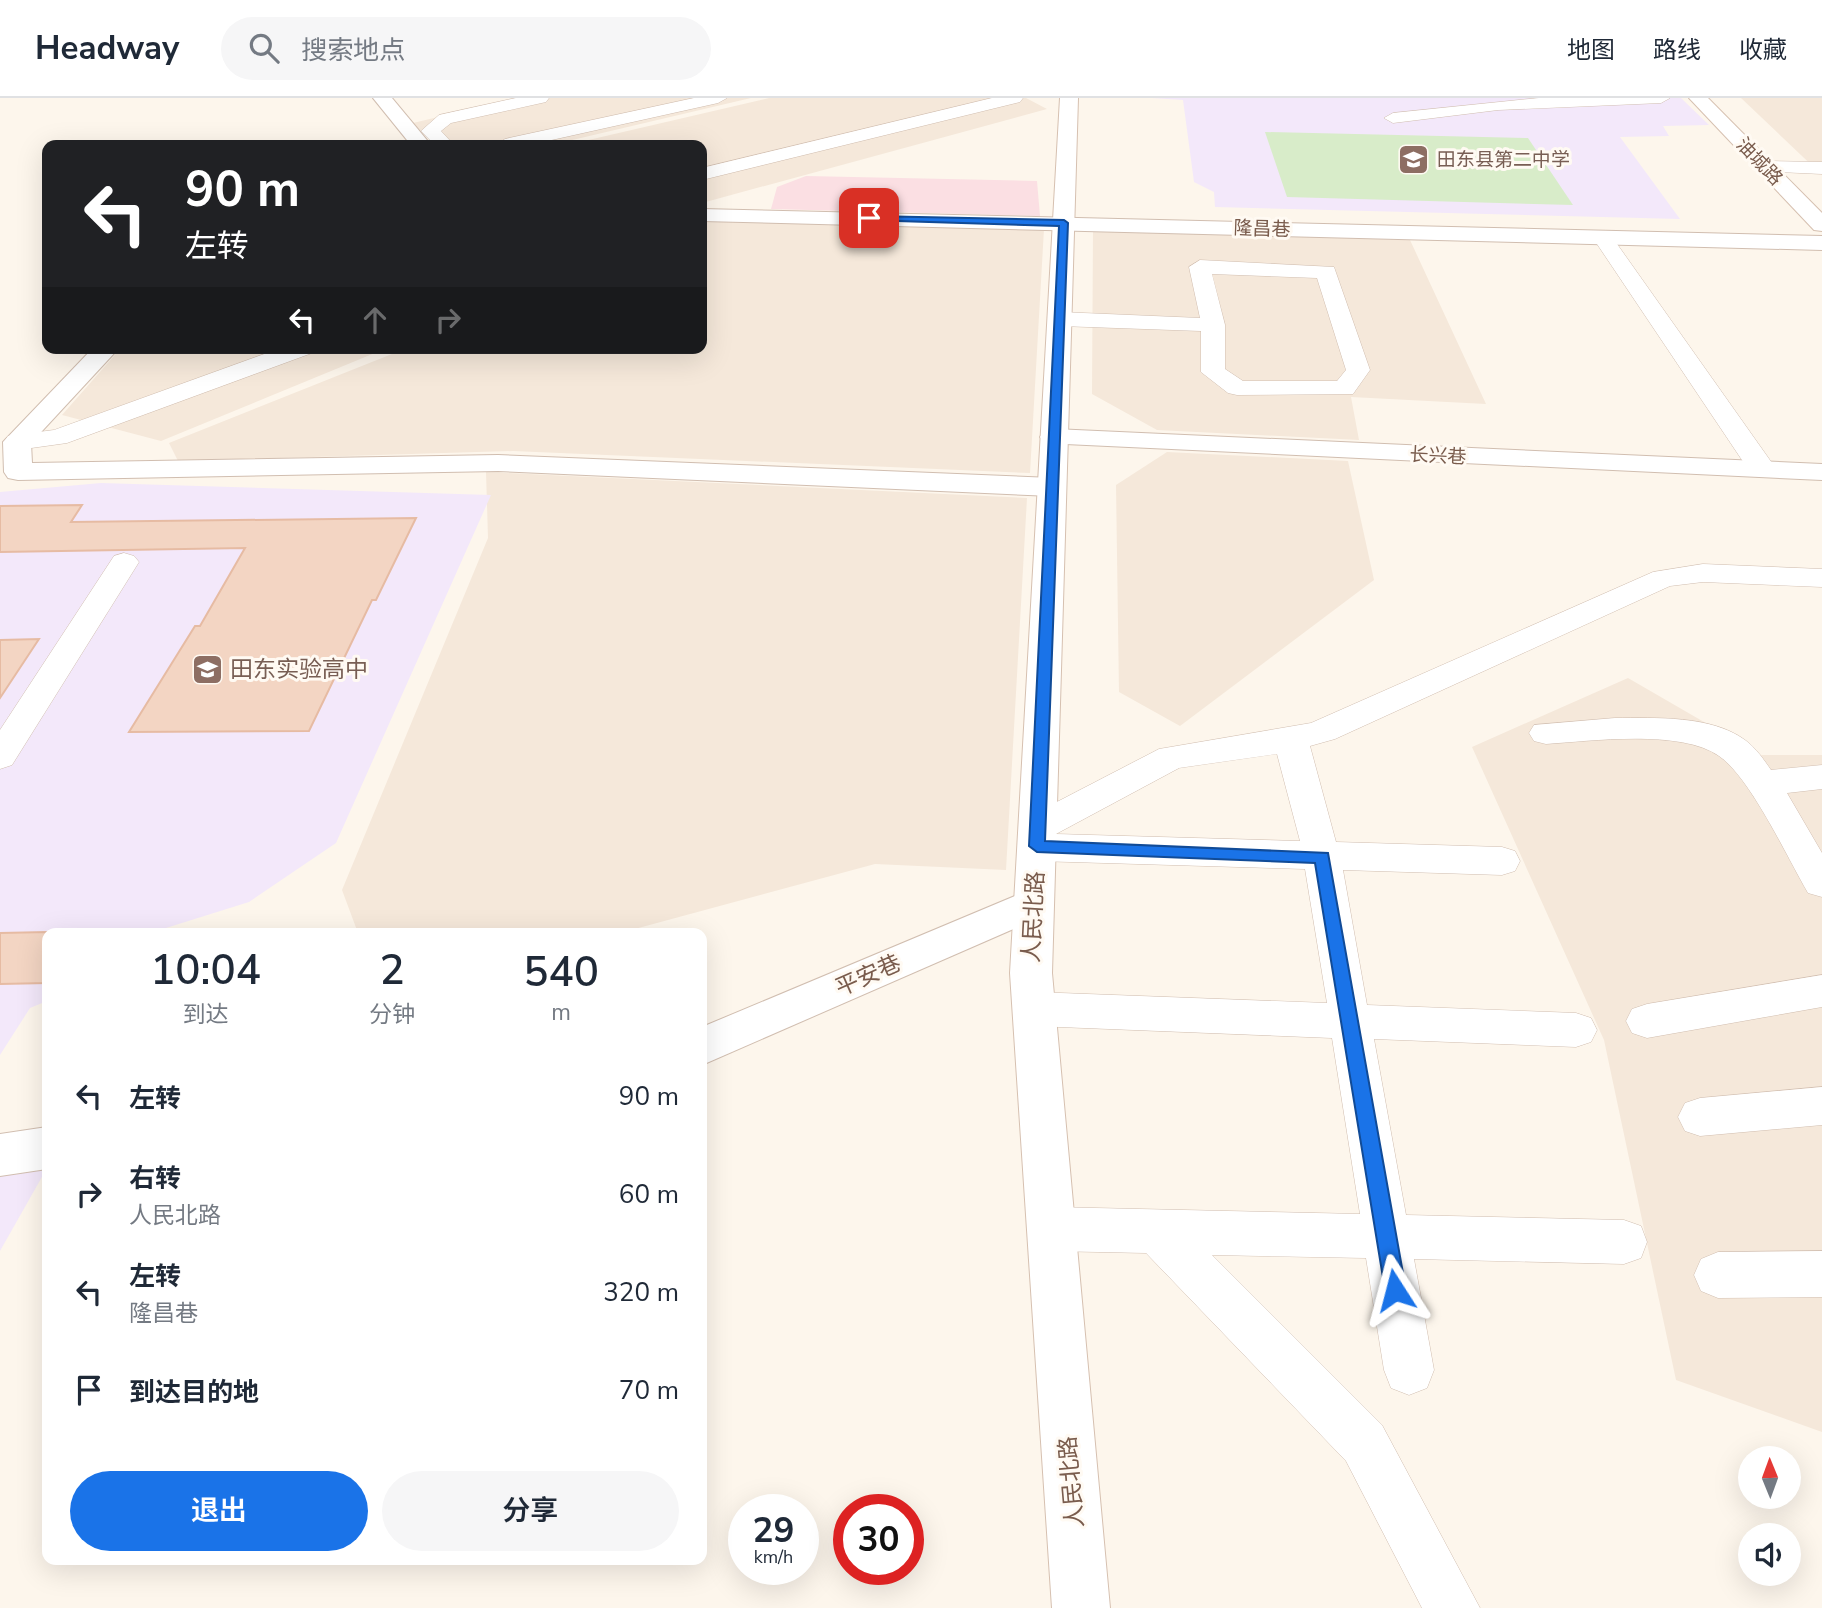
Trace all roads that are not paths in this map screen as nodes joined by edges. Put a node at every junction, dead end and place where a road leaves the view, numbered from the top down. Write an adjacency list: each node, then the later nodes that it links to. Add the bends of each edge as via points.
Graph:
1 (382, 98): 12 (street)
2 (540, 98): 13 (street, via 445,119 430,131)
3 (718, 98): 9 (street)
4 (1014, 98): 17 (street)
5 (1069, 98): 20 (street, 人民北路)
6 (1661, 98): 10 (street)
7 (1698, 98): 15 (street, 油城路)
8 (1716, 98): 15 (street, 油城路)
9 (686, 101): 14 (street)
10 (1492, 102): 11 (street)
11 (1393, 118)
12 (417, 140)
13 (440, 140)
14 (526, 140)
15 (1776, 167): 16 (street); 18 (street, 油城路); 21 (street, 油城路)
16 (1822, 168)
17 (707, 173)
18 (1822, 203)
19 (707, 215): 20 (street, 隆昌巷)
20 (1064, 223): 22 (street, 隆昌巷); 24 (street, 人民北路)
21 (1822, 225)
22 (1603, 238): 23 (street, 隆昌巷); 30 (street)
23 (1822, 243)
24 (1059, 319): 25 (street); 28 (street, 人民北路)
25 (1213, 325): 25 (street, via 1200,267 1326,272 1358,370 1344,390 1237,388 1213,372)
26 (101, 354): 29 (street)
27 (288, 354): 29 (street, via 58,438)
28 (1054, 437): 30 (street, 长兴巷); 32 (street, 人民北路)
29 (17, 442): 32 (street, via 18,472 498,463)
30 (1762, 469): 31 (street, 长兴巷)
31 (1822, 472)
32 (1052, 487): 40 (street, 人民北路)
33 (124, 562): 37 (street)
34 (1822, 578): 36 (street, via 1703,573 1663,578 1323,732)
35 (1546, 733): 39 (street, via 1609,728 1697,734 1733,747)
36 (1291, 740): 40 (street, via 1171,757); 41 (street)
37 (0, 757)
38 (1822, 777): 39 (street)
39 (1760, 782): 43 (street)
40 (1037, 837): 41 (street); 44 (street, 人民北路)
41 (1322, 857): 42 (street); 47 (street)
42 (1502, 861)
43 (1822, 884)
44 (1034, 903): 46 (street, 人民北路); 50 (street, 平安巷)
45 (1822, 991): 48 (street)
46 (1034, 1009): 47 (street); 55 (street, 人民北路)
47 (1349, 1021): 49 (street); 57 (street)
48 (1647, 1021)
49 (1576, 1030)
50 (707, 1045)
51 (1822, 1106): 52 (street)
52 (1700, 1117)
53 (42, 1149): 54 (street)
54 (0, 1155)
55 (1051, 1229): 56 (street); 62 (street, 人民北路)
56 (1157, 1232): 57 (street); 63 (street, via 1364,1443)
57 (1387, 1237): 58 (street); 61 (street)
58 (1624, 1242)
59 (1822, 1274): 60 (street)
60 (1718, 1275)
61 (1409, 1370)
62 (1082, 1608)
63 (1452, 1608)

